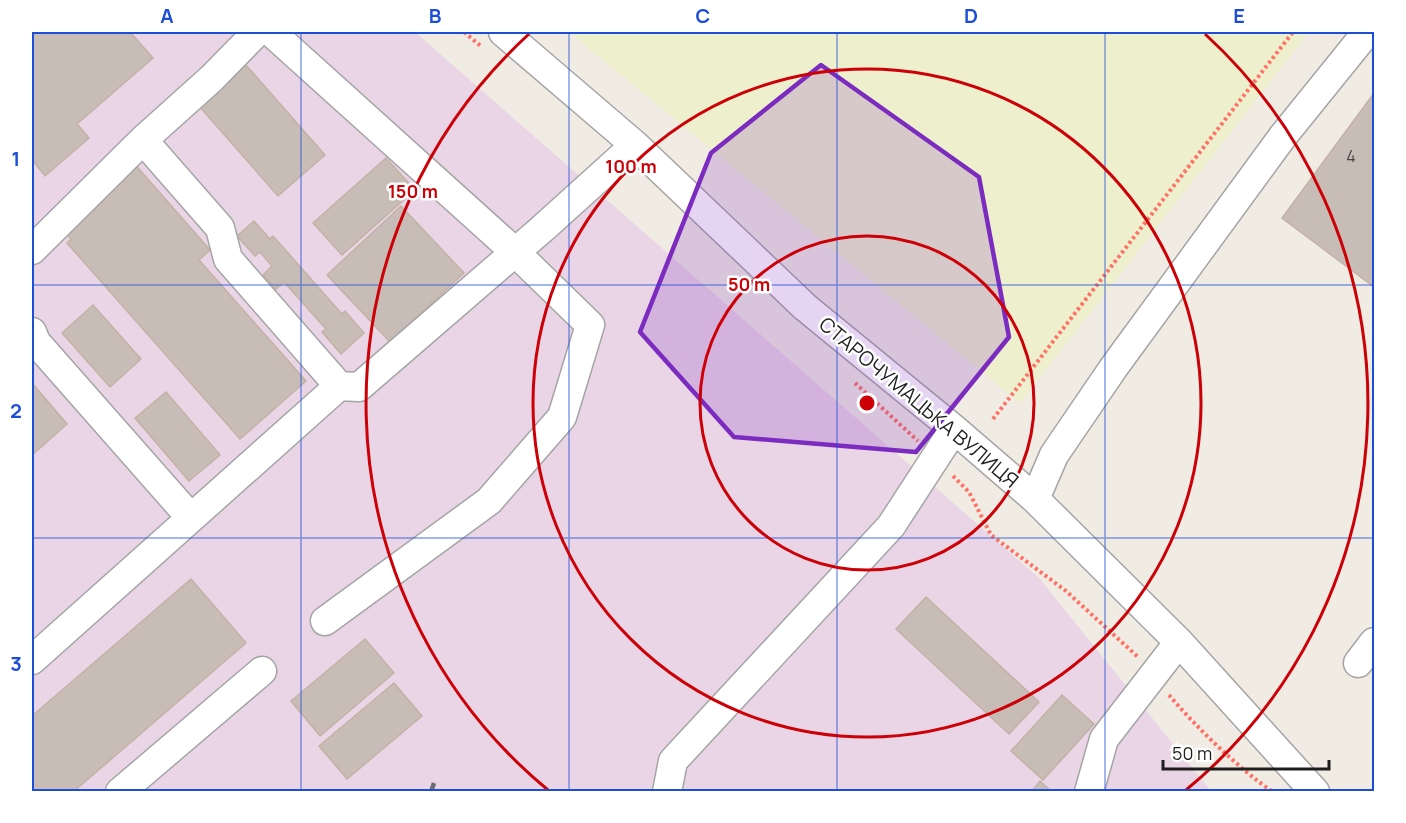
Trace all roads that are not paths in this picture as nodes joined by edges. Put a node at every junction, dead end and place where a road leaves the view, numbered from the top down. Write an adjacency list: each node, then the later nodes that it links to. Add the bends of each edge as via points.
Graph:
1 (257, 32): 5 (street)
2 (271, 32): 8 (street)
3 (503, 32): 6 (street, СТАРОЧУМАЦЬКА ВУЛИЦЯ)
4 (1367, 32): 12 (street, via 1283,136 1114,367 1054,455)
5 (143, 140): 7 (street); 10 (street, via 220,228 228,259)
6 (635, 145): 8 (street); 11 (street, СТАРОЧУМАЦЬКА ВУЛИЦЯ, via 804,307)
7 (32, 250)
8 (515, 252): 10 (street, via 358,387); 14 (street, via 590,326 562,417 489,501)
9 (32, 332): 13 (street, via 36,342)
10 (339, 386): 13 (street)
11 (954, 429): 12 (street, СТАРОЧУМАЦЬКА ВУЛИЦЯ); 20 (street, via 891,526 673,761)
12 (1035, 499): 15 (street, СТАРОЧУМАЦЬКА ВУЛИЦЯ)
13 (191, 518): 16 (street)
14 (325, 621)
15 (1179, 642): 18 (street, СТАРОЧУМАЦЬКА ВУЛИЦЯ); 21 (street, via 1104,739)
16 (32, 660)
17 (262, 671): 19 (street)
18 (1289, 778): 22 (street, СТАРОЧУМАЦЬКА ВУЛИЦЯ)
19 (120, 792)
20 (667, 792)
21 (1089, 792)
22 (1315, 792)

